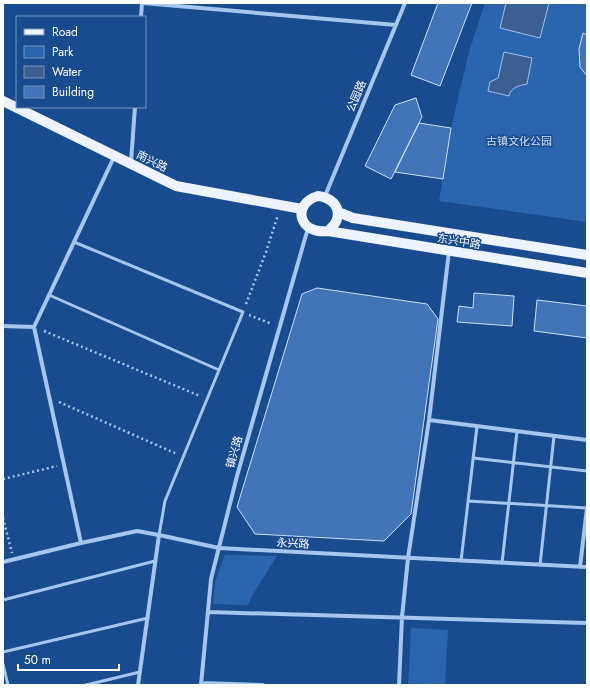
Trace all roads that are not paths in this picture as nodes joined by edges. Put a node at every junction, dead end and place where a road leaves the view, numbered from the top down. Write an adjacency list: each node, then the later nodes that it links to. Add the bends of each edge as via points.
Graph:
1 (142, 3): 3 (street); 4 (street)
2 (405, 3): 4 (street, 公园路)
3 (141, 16)
4 (396, 25): 11 (street, 公园路)
5 (3, 101): 6 (main road, 南兴路)
6 (16, 108)
7 (17, 108): 9 (main road, 南兴路)
8 (135, 108): 10 (street)
9 (115, 157): 10 (main road, 南兴路); 16 (street)
10 (131, 164): 12 (main road, 南兴路, via 176,186)
11 (325, 196): 12 (main road, via 311,198); 13 (main road, via 336,205)
12 (302, 209): 14 (main road, via 304,223)
13 (338, 212): 15 (main road, via 338,219); 18 (main road, 东兴中路, via 353,218)
14 (308, 228): 15 (main road); 39 (street, 镇兴路)
15 (328, 231): 17 (main road, 东兴中路)
16 (74, 242): 20 (street); 23 (lane, via 243,312)
17 (449, 251): 19 (main road, 东兴中路); 24 (street)
18 (587, 255)
19 (587, 273)
20 (49, 295): 22 (street); 23 (lane)
21 (3, 326): 22 (street)
22 (34, 328): 38 (street)
23 (219, 370): 37 (lane, via 165,501)
24 (429, 420): 25 (street); 40 (street)
25 (477, 426): 26 (street); 29 (lane)
26 (517, 431): 27 (street); 30 (lane)
27 (554, 436): 28 (street); 31 (lane)
28 (587, 440)
29 (473, 458): 30 (lane); 33 (lane)
30 (514, 463): 31 (lane); 34 (lane)
31 (551, 467): 32 (lane); 35 (lane)
32 (587, 471)
33 (468, 501): 34 (lane); 41 (lane)
34 (509, 504): 35 (lane); 44 (lane)
35 (547, 506): 36 (lane); 45 (lane)
36 (587, 508): 46 (street)
37 (159, 535): 38 (street, 永兴路, via 137,531); 39 (street, 永兴路); 43 (street)
38 (81, 543): 42 (street, 永兴路)
39 (218, 548): 40 (street, 永兴路); 49 (street, 镇兴路, via 211,579)
40 (408, 558): 41 (street, 永兴路); 50 (street)
41 (461, 561): 44 (street, 永兴路)
42 (3, 562)
43 (155, 562): 48 (lane); 51 (street)
44 (502, 563): 45 (street, 永兴路)
45 (540, 565): 46 (street, 永兴路)
46 (580, 567): 47 (street, 永兴路)
47 (587, 567)
48 (3, 600)
49 (208, 612): 50 (street); 56 (street, 镇兴路)
50 (402, 617): 52 (street); 61 (street)
51 (148, 618): 53 (lane); 55 (street)
52 (587, 623)
53 (3, 652)
54 (3, 664): 57 (lane)
55 (140, 672): 58 (lane); 59 (street)
56 (201, 684): 60 (street)
57 (8, 685)
58 (86, 685)
59 (138, 685)
60 (263, 685)
61 (399, 685)

